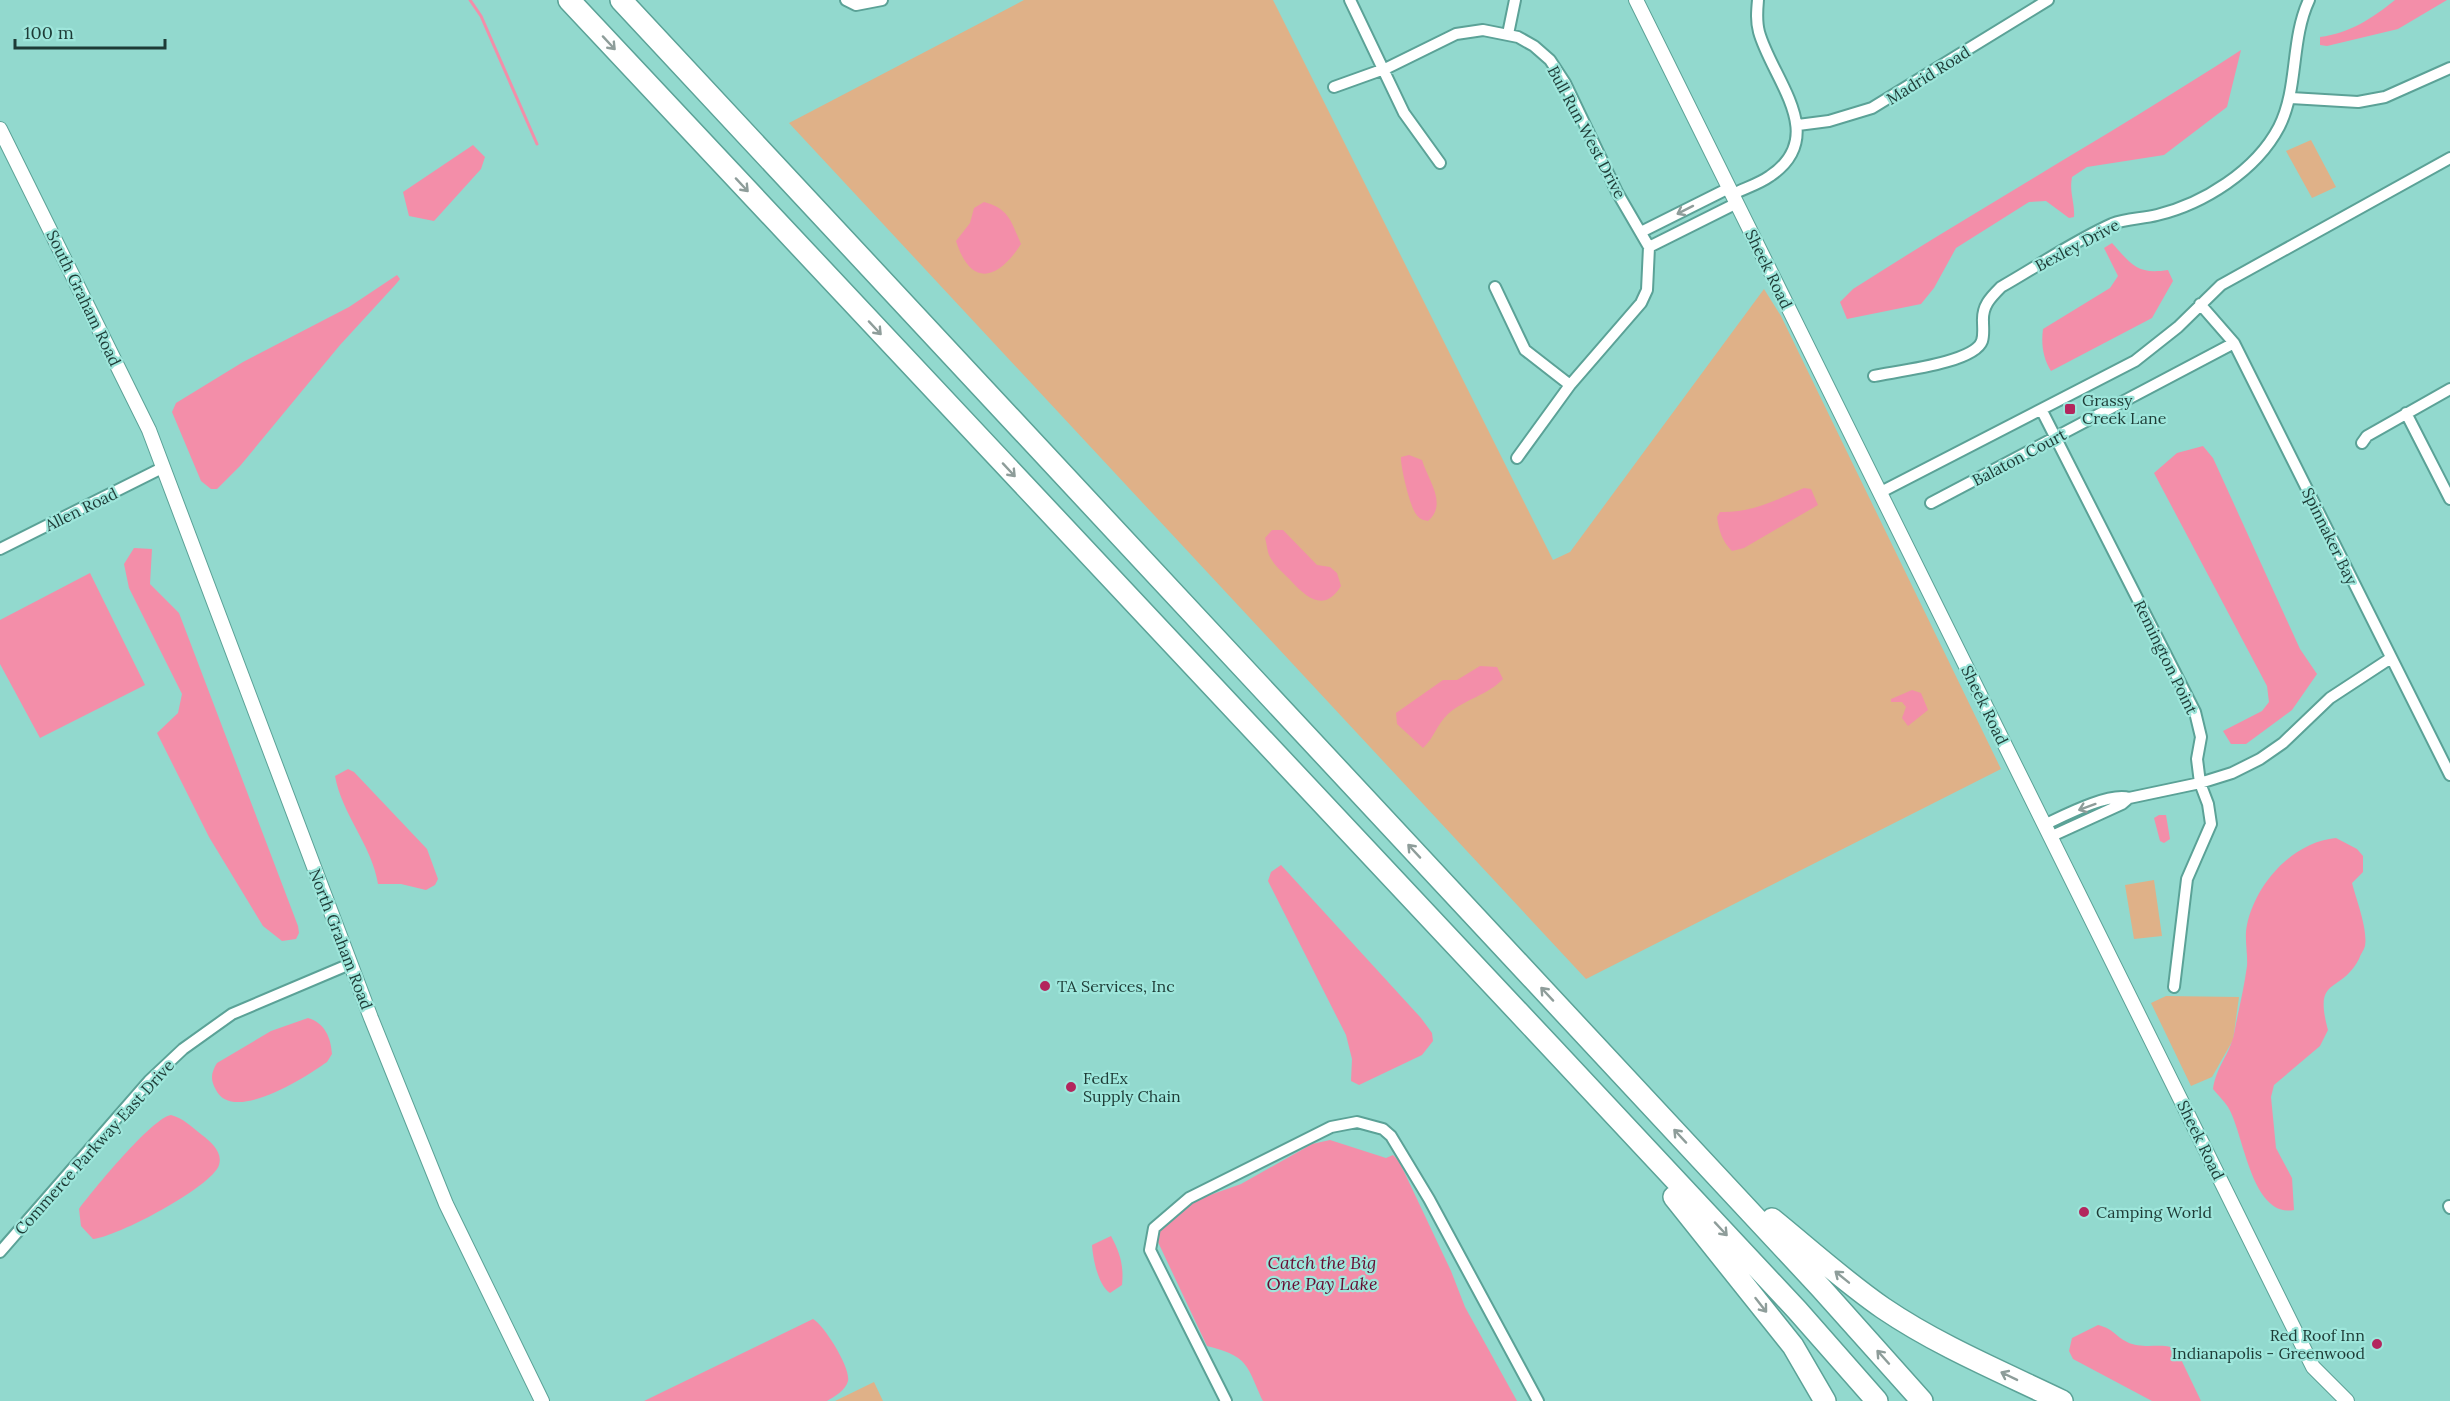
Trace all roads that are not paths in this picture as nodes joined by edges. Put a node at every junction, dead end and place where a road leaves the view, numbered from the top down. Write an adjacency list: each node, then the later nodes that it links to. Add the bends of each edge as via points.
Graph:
1 (569, 0): 45 (highway, one-way to 45)
2 (621, 0): 46 (highway, one-way to 2)
3 (846, 0): 4 (street, via 856,5)
4 (882, 0)
5 (1350, 0): 13 (street)
6 (1515, 0): 11 (street)
7 (1636, 0): 20 (street, Sheek Road)
8 (1758, 0): 16 (street, via 1758,30)
9 (2048, 0): 16 (street, Madrid Road, via 1872,108 1829,122)
10 (2309, 0): 15 (street, Bexley Drive, via 2300,24)
11 (1508, 34): 13 (street, Bull Run West Drive, via 1483,30 1456,34); 21 (street, Bull Run West Drive, via 1534,46 1550,60)
12 (2450, 68): 15 (street, via 2385,97 2358,102)
13 (1382, 70): 14 (street, Bull Run West Drive); 19 (street, via 1413,128)
14 (1334, 87)
15 (2291, 98): 26 (street, Bexley Drive, via 2265,149 2220,187 2188,206 2112,224 2001,286 1982,313 1983,339 1977,350 1964,357)
16 (1798, 125): 20 (street, via 1795,144 1781,167)
17 (0, 129): 34 (street, South Graham Road, via 149,430)
18 (2450, 158): 24 (street, via 2221,285)
19 (1440, 163)
20 (1733, 195): 21 (street, one-way to 21); 22 (street); 35 (street, Sheek Road)
21 (1641, 232): 22 (street, Bull Run West Drive)
22 (1649, 247): 27 (street, via 1647,290 1641,303)
23 (1496, 287): 27 (street, via 1525,350)
24 (2200, 304): 25 (street, Spinnaker Bay); 29 (street, via 2135,361)
25 (2234, 343): 31 (street, Balaton Court); 39 (street, Spinnaker Bay)
26 (1874, 376)
27 (1570, 385): 33 (street)
28 (2450, 389): 30 (street)
29 (2042, 411): 31 (street, Remington Point); 35 (street)
30 (2406, 413): 32 (street); 36 (street)
31 (2056, 438): 37 (street, Balaton Court); 41 (street, Remington Point, via 2195,712 2201,737 2197,759)
32 (2361, 443)
33 (1517, 458)
34 (162, 468): 38 (street, Allen Road); 43 (street, North Graham Road)
35 (1881, 492): 42 (street, Sheek Road)
36 (2450, 499)
37 (1931, 503)
38 (0, 549)
39 (2391, 658): 40 (street, Spinnaker Bay); 41 (street, via 2330,698 2290,737 2260,759)
40 (2450, 775)
41 (2200, 783): 42 (street, via 2129,798); 44 (street, Remington Point, via 2211,825 2187,879)
42 (2049, 830): 55 (street, Sheek Road, via 2313,1366)
43 (350, 964): 47 (street, Commerce Parkway East Drive, via 232,1014 183,1049 149,1082); 48 (street, North Graham Road, via 446,1204)
44 (2174, 987)
45 (1552, 1048): 51 (highway, one-way to 51, via 1793,1346); 52 (highway, one-way to 52)
46 (1707, 1165): 53 (highway, one-way to 46); 54 (highway, one-way to 46, via 1939,1342 1884,1308 1842,1278)
47 (0, 1252)
48 (542, 1401)
49 (1226, 1401): 50 (street, via 1150,1251 1154,1228 1189,1198 1208,1188 1331,1127 1357,1122 1371,1123 1391,1136)
50 (1538, 1401)
51 (1825, 1401)
52 (1877, 1401)
53 (1922, 1401)
54 (2062, 1401)
55 (2347, 1401)

